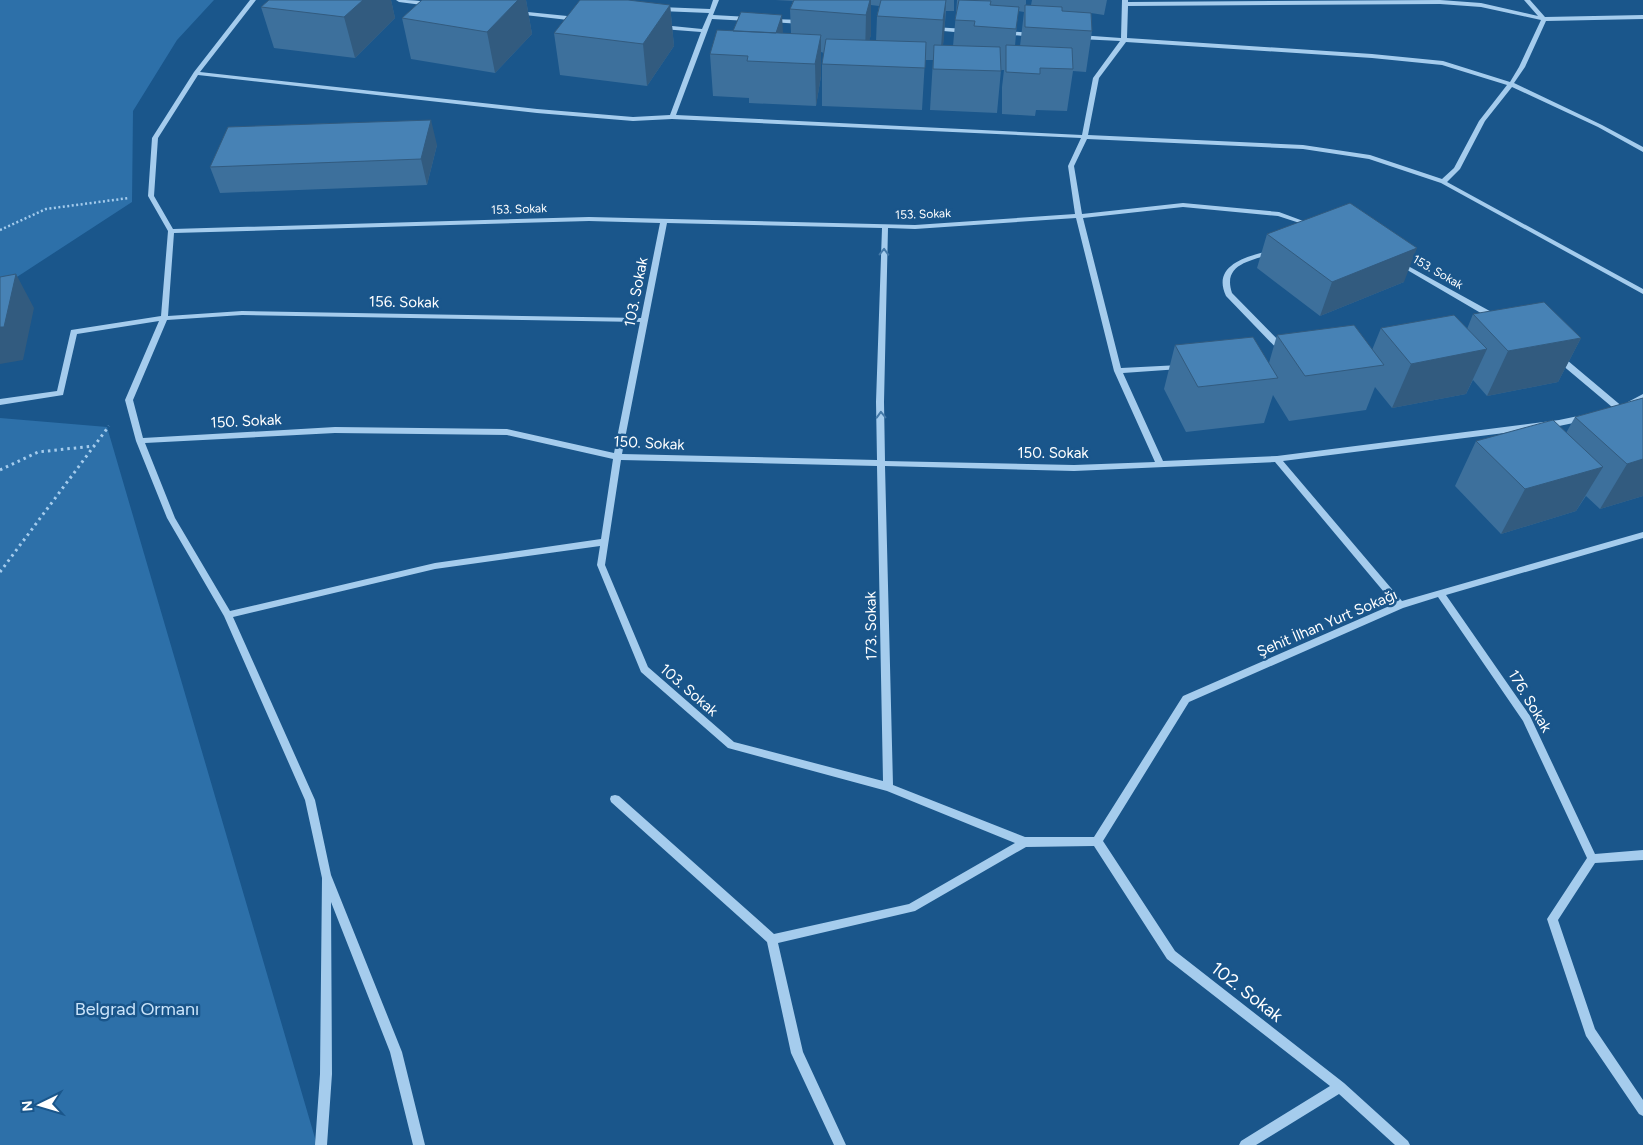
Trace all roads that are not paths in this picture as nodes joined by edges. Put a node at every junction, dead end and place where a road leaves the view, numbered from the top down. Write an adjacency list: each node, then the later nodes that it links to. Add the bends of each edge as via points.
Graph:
1 (253, 0): 24 (street)
2 (399, 0): 6 (street)
3 (716, 0): 9 (street)
4 (1528, 0): 11 (street)
5 (1125, 2): 11 (street, via 1440,2 1481,5); 23 (street)
6 (438, 4)
7 (652, 8): 9 (street)
8 (514, 13): 12 (street)
9 (711, 14): 13 (street); 18 (street)
10 (1643, 17): 11 (street)
11 (1544, 19): 25 (street)
12 (581, 20)
13 (759, 20)
14 (769, 20): 15 (street)
15 (808, 22)
16 (657, 27): 18 (street)
17 (926, 29): 19 (street)
18 (704, 31): 26 (street)
19 (976, 32)
20 (995, 33): 21 (street)
21 (1045, 35)
22 (1074, 37): 23 (street)
23 (1124, 40): 25 (street, via 1443,63); 27 (street, via 1096,78)
24 (196, 73): 26 (street, via 537,111 633,119); 34 (street, via 156,138 151,196)
25 (1511, 84): 28 (street); 29 (street, via 1482,121 1457,169)
26 (672, 118): 27 (street)
27 (1085, 137): 29 (street, via 1304,147 1370,157); 30 (street, via 1071,166)
28 (1643, 150)
29 (1443, 182): 37 (street)
30 (1079, 216): 32 (street, 153. Sokak, via 915,227); 33 (street, 153. Sokak, via 1183,205 1279,214); 44 (street)
31 (664, 221): 32 (street, 153. Sokak); 34 (street, 153. Sokak, via 589,219); 39 (street, 103. Sokak)
32 (885, 226): 53 (street, 173. Sokak, one-way to 32, via 880,402)
33 (1316, 227)
34 (171, 231): 38 (street)
35 (1283, 248): 42 (street, via 1233,266 1225,277 1229,294 1291,358)
36 (1393, 260): 40 (street, 153. Sokak)
37 (1643, 292)
38 (164, 318): 39 (street, 156. Sokak, via 242,312); 46 (street, 156. Sokak, via 74,332 60,394); 50 (street, via 129,400)
39 (644, 320): 51 (street, 103. Sokak)
40 (1503, 323)
41 (1554, 354): 47 (street)
42 (1282, 359)
43 (1186, 367): 44 (street)
44 (1118, 371): 54 (street)
45 (1643, 397): 47 (street)
46 (0, 402)
47 (1621, 410): 48 (street)
48 (1612, 412)
49 (1594, 415): 52 (street, 150. Sokak, via 1559,423)
50 (140, 441): 51 (street, 150. Sokak, via 335,430 507,432); 59 (street, via 171,518)
51 (617, 458): 53 (street, 150. Sokak); 56 (street, 103. Sokak)
52 (1277, 459): 54 (street, 150. Sokak); 58 (street)
53 (882, 464): 54 (street, 150. Sokak, via 1074,468); 60 (street, 173. Sokak)
54 (1160, 464)
55 (1643, 535): 57 (street, Şehit İlhan Yurt Sokağı)
56 (604, 542): 59 (street, via 435,566); 60 (street, 103. Sokak, via 601,565 644,669 731,745)
57 (1440, 594): 58 (street, Şehit İlhan Yurt Sokağı); 65 (street, 176. Sokak, via 1527,719)
58 (1400, 605): 62 (street, Şehit İlhan Yurt Sokağı, via 1186,699)
59 (228, 615): 66 (street, via 310,800)
60 (888, 787): 63 (street, 103. Sokak)
61 (614, 799): 67 (street)
62 (1098, 840): 63 (street, 103. Sokak); 68 (street, 102. Sokak, via 1171,955)
63 (1025, 842): 67 (street, via 911,908)
64 (1643, 855): 65 (street)
65 (1592, 859): 69 (street, via 1552,919 1590,1032)
66 (326, 875): 70 (street, via 326,1074); 71 (street, via 396,1052)
67 (772, 939): 72 (street, via 797,1053)
68 (1340, 1088): 73 (street); 74 (street, 102. Sokak)
69 (1643, 1110)
70 (321, 1145)
71 (419, 1145)
72 (840, 1145)
73 (1245, 1145)
74 (1404, 1145)

